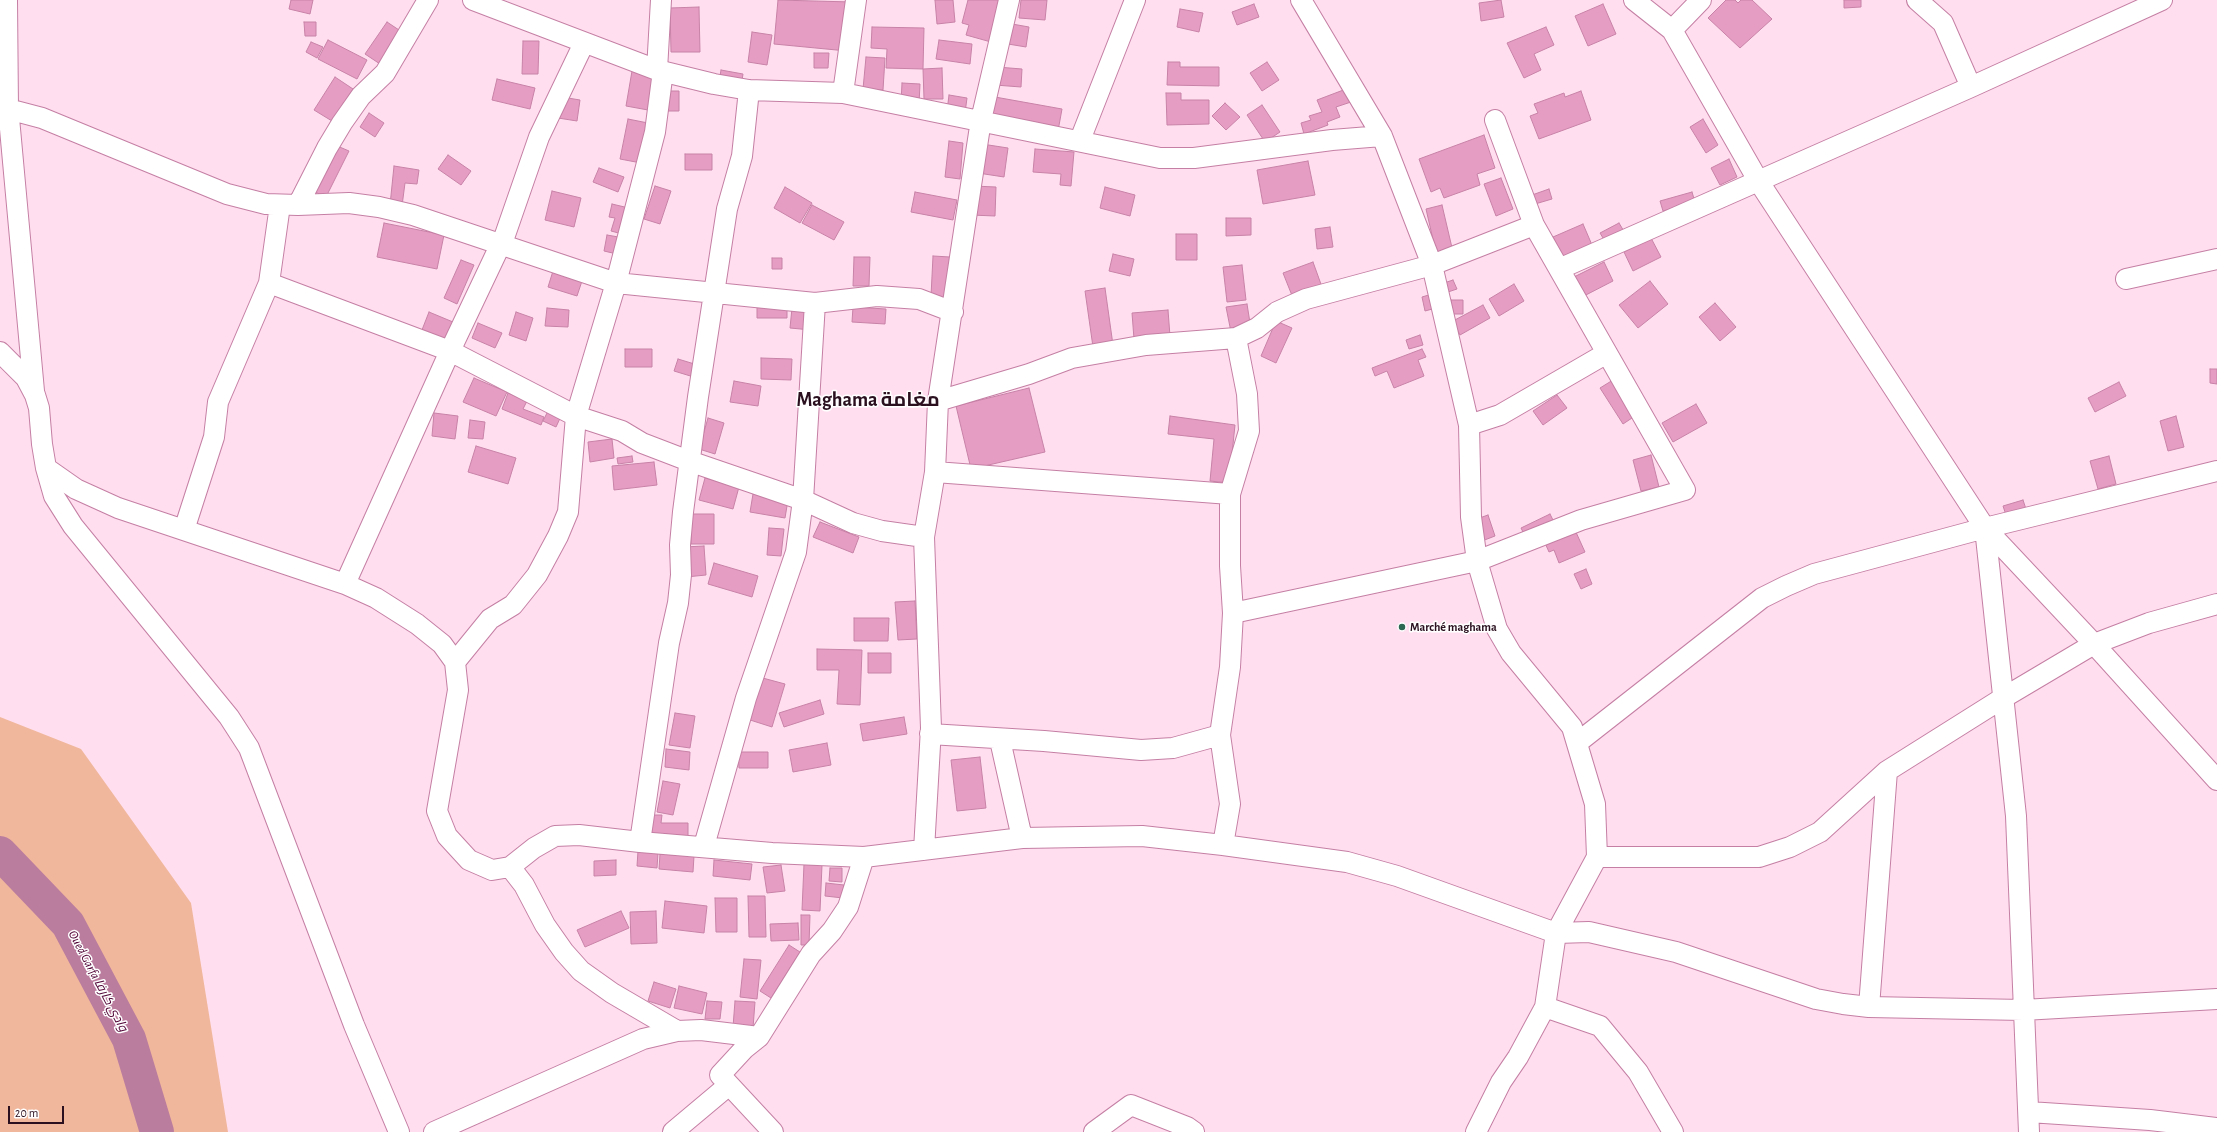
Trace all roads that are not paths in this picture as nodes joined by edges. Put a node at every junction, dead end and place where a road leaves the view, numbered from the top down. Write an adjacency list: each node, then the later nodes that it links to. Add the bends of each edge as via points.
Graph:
1 (7, 0): 15 (street)
2 (428, 0): 26 (street, via 385,73 361,96)
3 (473, 0): 14 (street)
4 (661, 0): 16 (street)
5 (856, 0): 19 (street)
6 (1009, 0): 21 (street)
7 (1135, 0): 24 (street)
8 (1301, 0): 23 (street)
9 (1634, 0): 13 (street)
10 (1701, 0): 13 (street)
11 (1917, 0): 17 (street, via 1944,23)
12 (2162, 0): 17 (street)
13 (1672, 30): 25 (street)
14 (584, 43): 16 (street); 28 (street, via 538,137)
15 (4, 52): 20 (street)
16 (660, 70): 18 (street); 34 (street, via 655,132)
17 (1971, 87): 25 (street)
18 (749, 90): 19 (street); 35 (street, via 742,156 727,209)
19 (843, 94): 21 (street)
20 (4, 107): 26 (street, via 42,118 227,194 266,204); 42 (street)
21 (981, 120): 24 (street); 37 (street)
22 (1496, 120): 27 (street)
23 (1382, 136): 24 (street, via 1194,158 1160,158); 30 (street)
24 (1080, 140)
25 (1759, 182): 31 (street); 52 (street)
26 (289, 205): 28 (street, via 349,203 379,207); 33 (street)
27 (1534, 225): 30 (street); 31 (street)
28 (501, 243): 34 (street); 39 (street)
29 (2217, 260): 32 (street)
30 (1432, 265): 38 (street, via 1306,300 1277,312 1257,328); 45 (street)
31 (1559, 269): 41 (street)
32 (2126, 279)
33 (268, 283): 39 (street); 53 (street, via 218,402 214,437)
34 (616, 283): 35 (street); 44 (street)
35 (715, 292): 36 (street); 46 (street)
36 (816, 303): 37 (street, via 877,296 919,300); 51 (street)
37 (953, 312): 43 (street)
38 (1236, 338): 43 (street, via 1146,345 1072,358); 50 (street, via 1248,394 1249,431)
39 (450, 351): 44 (street); 56 (street)
40 (0, 352): 42 (street, via 26,378)
41 (1607, 353): 45 (street, via 1500,415); 55 (street, via 1685,490 1581,520)
42 (35, 395): 47 (street, via 39,408)
43 (938, 401): 49 (street)
44 (576, 416): 46 (street, via 622,431 642,443); 60 (street, via 568,512 558,536 537,574 513,605 490,619)
45 (1469, 425): 55 (street, via 1471,517)
46 (689, 461): 51 (street); 69 (street, via 680,545 678,603 669,643)
47 (46, 468): 53 (street, via 76,489 118,508); 86 (street, via 54,496 73,526 229,717 249,748 354,1025)
48 (2217, 471): 52 (street)
49 (935, 472): 50 (street); 54 (street)
50 (1230, 494): 58 (street)
51 (802, 500): 54 (street, via 853,523); 71 (street, via 796,552 746,698)
52 (1985, 528): 59 (street); 61 (street); 65 (street, via 1814,574 1762,598)
53 (184, 530): 56 (street)
54 (924, 538): 62 (street)
55 (1477, 561): 58 (street); 65 (street, via 1497,629 1511,653 1572,727)
56 (344, 584): 60 (street, via 376,598 417,624 442,644)
57 (2217, 604): 59 (street, via 2149,623)
58 (1233, 613): 63 (street, via 1230,667)
59 (2094, 644): 61 (street); 67 (street)
60 (455, 662): 75 (street, via 458,690 437,811 447,836 469,860 492,870)
61 (2003, 698): 66 (street); 80 (street, via 2016,816)
62 (930, 734): 64 (street); 72 (street)
63 (1220, 735): 64 (street, via 1173,748 1141,750 1044,741); 70 (street, via 1230,804)
64 (1000, 740): 68 (street)
65 (1577, 742): 74 (street, via 1595,804)
66 (1887, 770): 74 (street, via 1820,832 1790,847 1760,857); 79 (street)
67 (2217, 780)
68 (1022, 838): 70 (street, via 1142,836); 72 (street)
69 (640, 842): 71 (street); 75 (street, via 579,835 555,836 534,848)
70 (1223, 845): 76 (street, via 1347,862 1397,876)
71 (704, 846): 73 (street, via 772,853)
72 (924, 850): 73 (street)
73 (864, 857): 82 (street, via 848,907 832,931 811,954)
74 (1598, 857): 76 (street)
75 (510, 867): 81 (street, via 524,885 564,952 581,971 612,993)
76 (1556, 933): 78 (street); 79 (street, via 1589,932 1618,938 1676,952 1816,999)
77 (2217, 999): 80 (street)
78 (1545, 1007): 92 (street, via 1518,1057 1501,1082); 93 (street, via 1600,1026 1638,1072)
79 (1869, 1007): 80 (street)
80 (2023, 1010): 84 (street)
81 (677, 1031): 82 (street, via 700,1030); 87 (street, via 643,1039)
82 (759, 1037): 83 (street, via 720,1074)
83 (729, 1085): 88 (street); 89 (street)
84 (2029, 1112): 85 (street, via 2150,1120); 94 (street)
85 (2217, 1128)
86 (399, 1132)
87 (434, 1132)
88 (672, 1132)
89 (774, 1132)
90 (1094, 1132): 91 (street, via 1131,1105)
91 (1194, 1132)
92 (1476, 1132)
93 (1673, 1132)
94 (2029, 1132)

